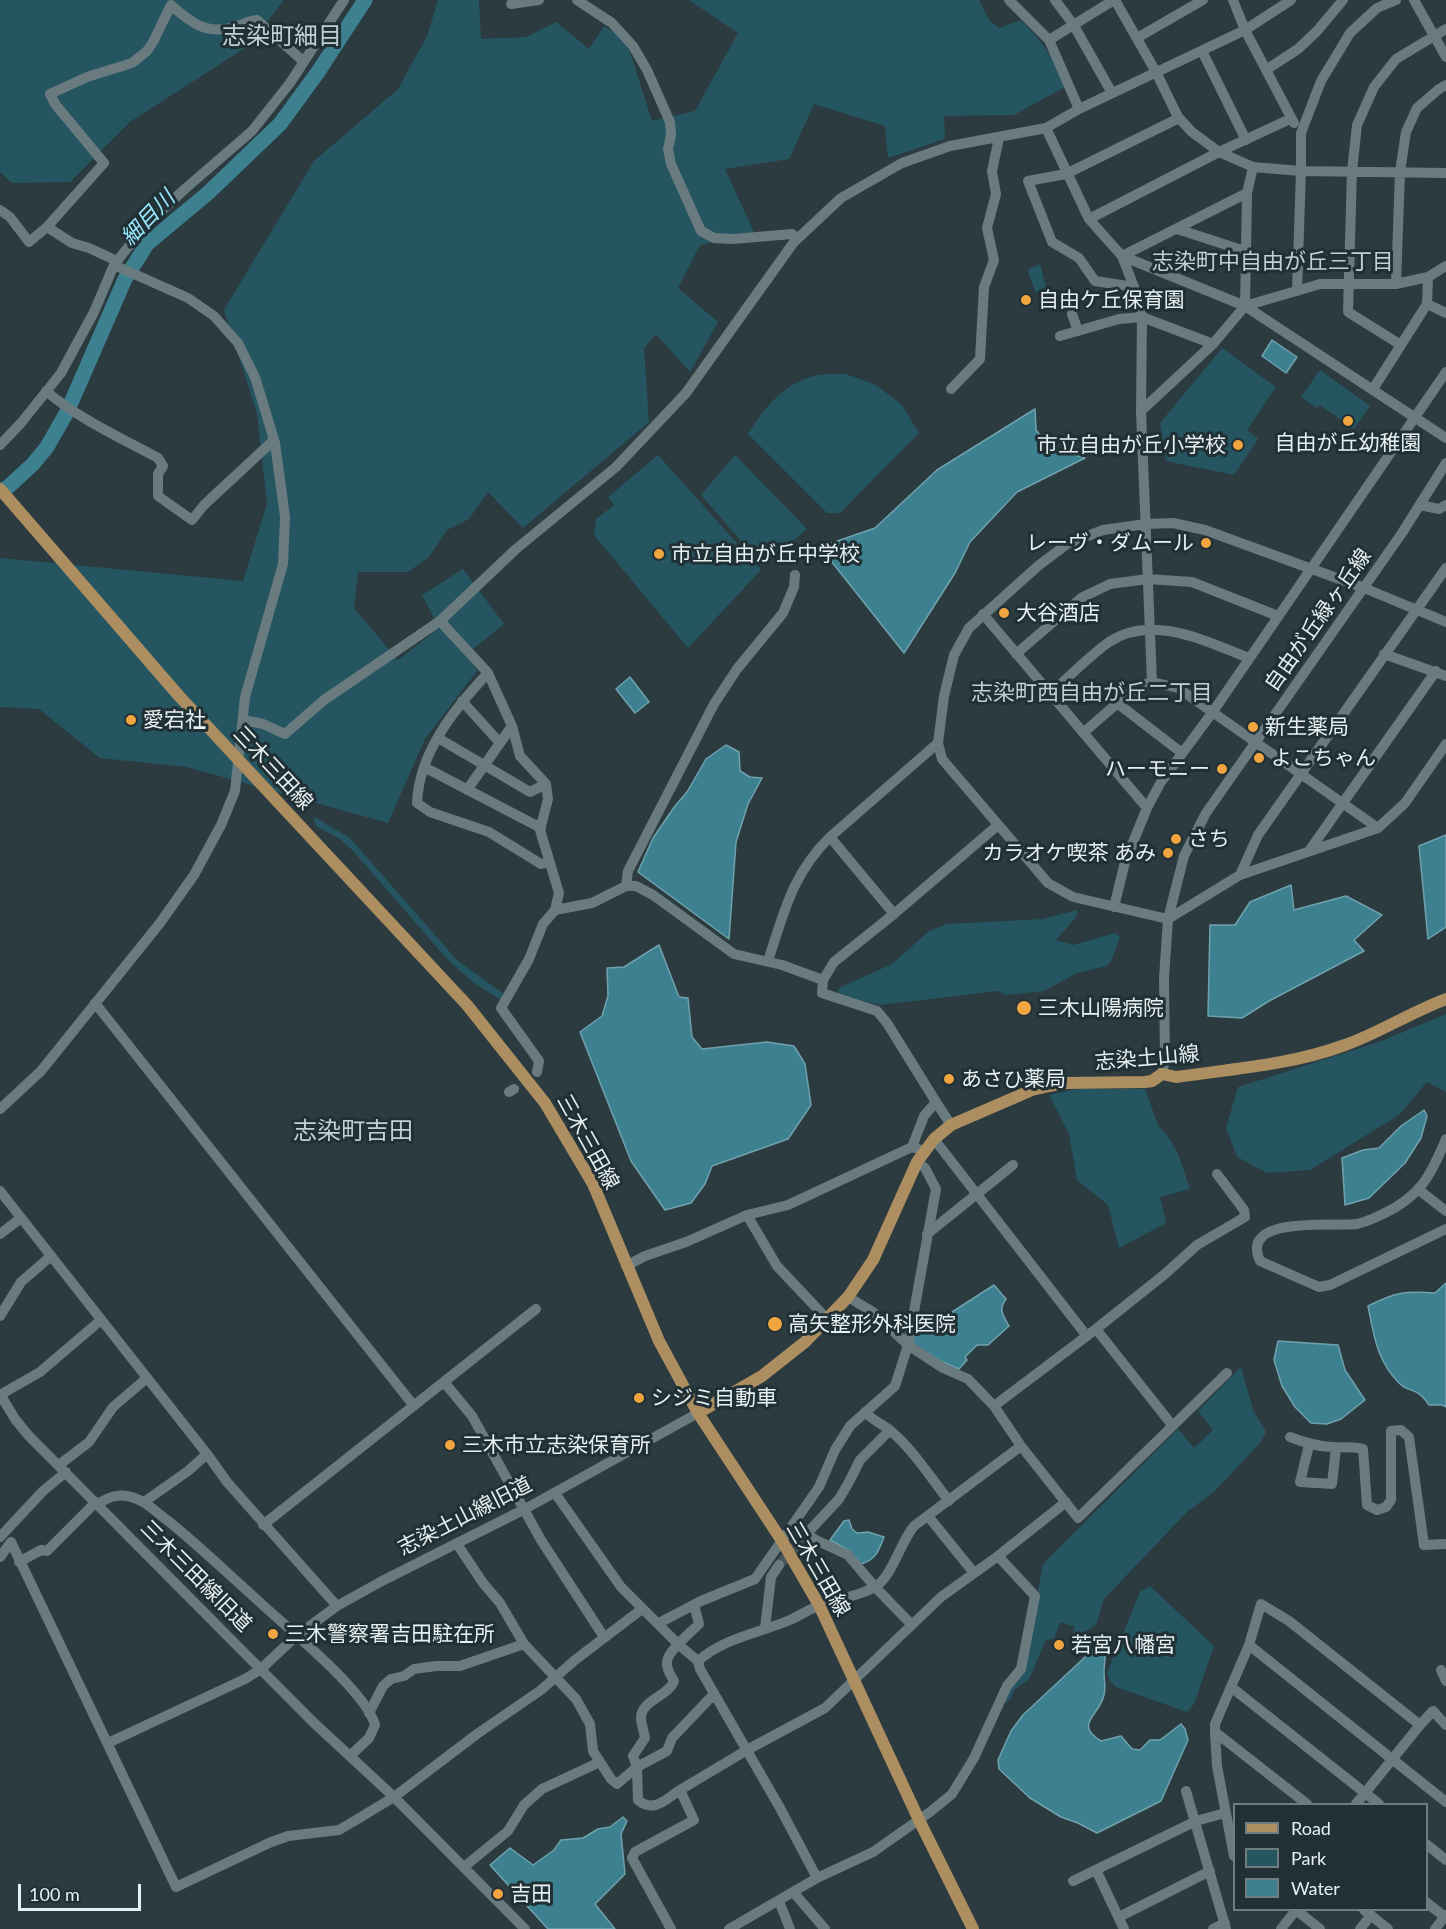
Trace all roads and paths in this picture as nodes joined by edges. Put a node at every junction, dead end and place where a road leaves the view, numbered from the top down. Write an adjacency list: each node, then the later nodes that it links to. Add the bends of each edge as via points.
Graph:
1 (344, 0): 22 (street)
2 (539, 0): 13 (street)
3 (577, 0): 46 (street, via 612,23 633,46 647,70 670,122 671,164 701,231 714,238 792,234)
4 (1009, 0): 19 (street)
5 (1055, 0): 14 (street)
6 (1114, 0): 14 (street); 18 (street)
7 (1203, 0): 18 (street)
8 (1233, 0): 16 (street)
9 (1291, 0): 16 (street)
10 (1343, 0): 23 (street, via 1298,49)
11 (1396, 0): 31 (street, via 1377,8 1350,33 1321,81)
12 (1414, 0): 17 (street)
13 (511, 4)
14 (1073, 24): 19 (street); 26 (street)
15 (1446, 29): 17 (street)
16 (1245, 30): 20 (street); 23 (street)
17 (1434, 35): 21 (street); 37 (street, via 1396,59 1374,87 1357,125)
18 (1137, 38): 24 (street)
19 (1049, 40): 27 (street)
20 (1202, 51): 24 (street); 33 (street)
21 (1446, 57)
22 (304, 62): 44 (street, via 257,20 231,28 206,29 189,21 171,5 147,51 132,63 50,94 104,163); 49 (street, via 252,131 144,227)
23 (1266, 70): 29 (street)
24 (1156, 72): 26 (street); 28 (street)
25 (1446, 86): 38 (street, via 1418,108 1406,132)
26 (1112, 93): 27 (street)
27 (1079, 109): 30 (street)
28 (1179, 118): 34 (street); 40 (street)
29 (1290, 119): 31 (street); 33 (street)
30 (1046, 128): 32 (street); 40 (street)
31 (1301, 133): 36 (street)
32 (999, 138): 46 (street, via 950,146 902,162 841,198); 66 (street, via 992,171 996,194 987,228 994,260 984,287 980,359)
33 (1246, 140): 34 (street)
34 (1219, 152): 35 (street); 43 (street)
35 (1253, 167): 36 (street); 41 (street)
36 (1301, 171): 37 (street); 55 (street)
37 (1352, 171): 38 (street); 53 (street)
38 (1400, 172): 39 (street); 52 (street)
39 (1446, 173)
40 (1066, 174): 43 (street); 54 (street, via 1028,181 1052,242 1079,258 1095,281)
41 (1248, 193): 45 (street); 47 (street)
42 (0, 210): 44 (street, via 29,243)
43 (1089, 219): 48 (street)
44 (47, 227): 49 (street)
45 (1177, 229): 47 (street); 48 (street)
46 (797, 239): 87 (street, via 686,393 616,467 516,549)
47 (1245, 251): 57 (street)
48 (1122, 256): 54 (street); 57 (street)
49 (118, 265): 68 (street, via 61,373); 72 (street, via 188,298 214,316 238,343 255,377)
50 (1446, 266): 51 (street)
51 (1428, 277): 52 (street); 56 (street)
52 (1396, 284): 53 (street)
53 (1348, 285): 55 (street, via 1320,284); 64 (street, via 1348,312)
54 (1134, 287): 60 (street)
55 (1297, 291): 57 (street)
56 (1428, 304): 58 (street); 64 (street)
57 (1245, 306): 63 (street); 67 (street)
58 (1446, 313)
59 (1072, 314): 61 (street)
60 (1142, 317): 61 (street); 63 (street); 69 (street)
61 (1078, 331): 62 (street)
62 (1060, 336)
63 (1213, 344): 69 (street)
64 (1401, 345): 67 (street)
65 (1446, 372): 70 (street)
66 (951, 389)
67 (1373, 389): 70 (street)
68 (46, 391): 72 (street, via 107,431 158,458 163,466 158,474 158,496 192,520); 73 (street)
69 (1141, 411): 78 (street)
70 (1416, 418): 71 (street); 80 (street)
71 (1446, 438)
72 (274, 440): 100 (street, via 285,517 283,564 245,698)
73 (0, 445)
74 (1446, 463): 76 (street, 自由が丘緑ヶ丘線)
75 (3, 494): 109 (main road, 三木三田線)
76 (1420, 505): 77 (street, via 1439,509); 83 (street, 自由が丘緑ヶ丘線)
77 (1446, 505)
78 (1146, 524): 80 (street, via 1173,523 1205,530); 82 (street); 85 (street, via 1103,530 1067,544)
79 (1446, 568): 84 (street)
80 (1311, 569): 83 (street); 86 (street)
81 (795, 575): 124 (street, via 783,613 714,704 628,870)
82 (1148, 579): 86 (street, via 1192,582); 89 (street); 90 (street, via 1110,584 1081,598)
83 (1364, 588): 84 (street); 106 (street, 自由が丘緑ヶ丘線)
84 (1415, 609): 88 (street); 91 (street)
85 (983, 614): 90 (street); 105 (street, via 969,628 954,655)
86 (1278, 616): 92 (street)
87 (440, 621): 93 (street); 100 (street, via 324,700 285,734)
88 (1446, 622)
89 (1150, 628): 92 (street, via 1193,636); 95 (street); 96 (street, via 1110,642)
90 (1016, 654): 96 (street)
91 (1384, 654): 94 (street); 112 (street)
92 (1249, 658): 99 (street)
93 (489, 673): 97 (street); 101 (street)
94 (1441, 674): 115 (street)
95 (1152, 682): 98 (street, via 1135,688); 99 (street, via 1178,688)
96 (1050, 694): 102 (street)
97 (462, 701): 103 (street); 104 (street)
98 (1117, 704): 102 (street); 108 (street)
99 (1212, 713): 106 (street); 108 (street)
100 (244, 720): 109 (street)
101 (512, 726): 104 (street); 113 (street, via 520,756)
102 (1083, 733): 116 (street)
103 (438, 738): 110 (street); 111 (street)
104 (500, 743): 110 (street)
105 (938, 743): 117 (street, via 942,759); 120 (street)
106 (1255, 743): 112 (street); 128 (street, 自由が丘緑ヶ丘線, via 1206,813 1184,856)
107 (1446, 744): 119 (street, via 1405,803)
108 (1182, 753): 116 (street)
109 (239, 761): 132 (street, via 235,791 194,875); 154 (main road, 三木三田線, via 467,1005 545,1103 593,1184)
110 (483, 765): 113 (street, via 530,792); 114 (street)
111 (424, 767): 114 (street); 122 (street, via 417,802 423,807 489,832 541,864)
112 (1300, 775): 115 (street); 123 (street, via 1258,835)
113 (546, 784): 118 (street, via 548,800)
114 (467, 790): 118 (street)
115 (1343, 804): 119 (street); 121 (street)
116 (1147, 808): 125 (street, via 1125,862)
117 (998, 825): 125 (street, via 1048,883 1073,897); 127 (street)
118 (541, 828): 122 (street)
119 (1378, 828): 121 (street)
120 (831, 837): 127 (street); 129 (street, via 796,880)
121 (1309, 851): 123 (street)
122 (549, 862): 126 (street, via 559,893)
123 (1240, 875): 128 (street)
124 (626, 886): 126 (street, via 592,903); 129 (street, via 636,886 653,895 734,954)
125 (1114, 907): 128 (street)
126 (555, 910): 133 (street, via 543,924 529,959 501,1008 539,1061)
127 (894, 914): 130 (street, via 834,962)
128 (1168, 919): 134 (street, 自由が丘緑ヶ丘線)
129 (768, 962): 130 (street)
130 (822, 980): 135 (street, via 822,993 877,1011)
131 (1446, 999): 134 (main road, 志染土山線, via 1346,1045 1312,1056 1176,1077)
132 (95, 1003): 136 (street, via 41,1071); 167 (street)
133 (537, 1072)
134 (1162, 1074): 137 (main road, 志染土山線, via 1145,1082 1065,1083 1032,1090)
135 (936, 1102): 137 (street); 140 (street, via 924,1116)
136 (0, 1109)
137 (951, 1125): 138 (main road, 志染土山線)
138 (934, 1139): 140 (main road, 志染土山線); 146 (street)
139 (1446, 1139): 144 (street, via 1431,1174)
140 (918, 1149): 141 (main road, 志染土山線); 148 (street, via 788,1205)
141 (917, 1162): 152 (street, via 925,1168 936,1189); 155 (main road, 志染土山線, via 873,1260)
142 (1013, 1165): 146 (street)
143 (1217, 1174): 160 (street, via 1245,1217 1197,1245)
144 (1419, 1190): 147 (street); 150 (street, via 1385,1213 1359,1224 1293,1227 1265,1233 1256,1251 1260,1261 1319,1287 1330,1286)
145 (0, 1191): 149 (street)
146 (977, 1195): 152 (street); 161 (street)
147 (1446, 1211)
148 (747, 1215): 154 (street); 158 (street, via 777,1266)
149 (21, 1218): 151 (street); 153 (street)
150 (1446, 1228)
151 (0, 1234)
152 (927, 1234): 162 (street)
153 (51, 1256): 157 (street, via 21,1282); 159 (street)
154 (626, 1266): 171 (main road, 三木三田線, via 659,1341)
155 (848, 1297): 158 (main road, 志染土山線); 162 (street, via 873,1312)
156 (536, 1309): 165 (street)
157 (0, 1316)
158 (827, 1319): 171 (main road, 志染土山線, via 762,1376)
159 (101, 1320): 164 (street); 166 (street, via 40,1372)
160 (1096, 1329): 161 (street); 172 (street)
161 (1086, 1335): 168 (street)
162 (908, 1345): 168 (street, via 943,1368 968,1378); 170 (street, via 895,1386)
163 (1227, 1373): 172 (street)
164 (147, 1378): 178 (street); 179 (street, via 113,1407 89,1442)
165 (444, 1382): 167 (street); 185 (street, via 472,1416)
166 (0, 1395): 169 (street, 三木三田線旧道)
167 (414, 1406): 187 (street)
168 (994, 1406): 176 (street)
169 (4, 1409): 179 (street, 三木三田線旧道)
170 (865, 1412): 173 (street); 188 (street, via 850,1426 819,1487)
171 (698, 1413): 180 (street, 志染土山線旧道); 191 (main road, 三木三田線)
172 (1172, 1425): 183 (street, via 1078,1518)
173 (890, 1430): 181 (street); 189 (street, via 860,1460 839,1498)
174 (1290, 1437): 175 (street)
175 (1309, 1445): 177 (street); 177 (street, via 1300,1482 1332,1484)
176 (1021, 1446): 181 (street); 183 (street)
177 (1336, 1448): 194 (street, via 1364,1449 1367,1505 1377,1510 1391,1500 1391,1431 1401,1430 1409,1437 1424,1545)
178 (207, 1454): 182 (street); 187 (street)
179 (62, 1468): 184 (street, 三木三田線旧道); 190 (street)
180 (555, 1492): 185 (street, 志染土山線旧道); 204 (street, via 621,1587)
181 (949, 1501): 186 (street)
182 (144, 1502): 184 (street, via 123,1495); 208 (street, via 203,1549)
183 (1066, 1502): 195 (street)
184 (97, 1503): 197 (street, via 47,1551 41,1550); 214 (street, 三木三田線旧道)
185 (525, 1509): 193 (street, 志染土山線旧道); 209 (street)
186 (928, 1516): 199 (street); 200 (street, via 904,1537 887,1575)
187 (263, 1525): 203 (street)
188 (793, 1526): 191 (street); 200 (street, via 848,1555)
189 (811, 1529)
190 (2, 1534): 192 (street)
191 (782, 1541): 201 (street, via 755,1579); 202 (main road, 三木三田線)
192 (11, 1542): 196 (street); 197 (street)
193 (457, 1544): 203 (street, 志染土山線旧道); 210 (street)
194 (1446, 1544)
195 (998, 1556): 199 (street); 242 (street, via 1035,1596 1021,1669 1007,1686 974,1758 952,1794)
196 (0, 1557)
197 (19, 1562): 225 (street)
198 (779, 1565): 207 (street, via 771,1577)
199 (974, 1573): 206 (street)
200 (875, 1587): 202 (street); 206 (street)
201 (694, 1605): 205 (street); 212 (street, via 699,1624)
202 (819, 1605): 207 (street); 217 (main road, 三木三田線)
203 (338, 1606): 208 (street, 志染土山線旧道)
204 (642, 1609): 205 (street); 209 (street)
205 (659, 1623): 212 (street)
206 (912, 1624): 217 (street)
207 (765, 1629): 213 (street, via 728,1642)
208 (296, 1636): 214 (street, 志染土山線旧道); 221 (street, via 332,1668)
209 (604, 1637): 216 (street)
210 (524, 1644): 216 (street); 221 (street, via 460,1666 414,1669 390,1679)
211 (1249, 1645): 219 (street); 222 (street, via 1261,1604 1289,1621); 228 (street)
212 (679, 1646): 213 (street); 230 (street, via 666,1660 674,1681 672,1688 651,1702 641,1717 645,1737 633,1756)
213 (698, 1660): 220 (street)
214 (261, 1669): 225 (street, 志染土山線旧道); 227 (street, 三木三田線旧道)
215 (1441, 1670): 218 (street)
216 (555, 1678): 229 (street, via 576,1699 590,1724 593,1751); 234 (street)
217 (855, 1678): 226 (street, via 825,1708); 242 (main road, 三木三田線)
218 (1446, 1681)
219 (1231, 1687): 224 (street); 233 (street)
220 (714, 1694): 226 (street); 230 (street, via 672,1738 667,1751)
221 (369, 1713): 227 (street, via 375,1725 373,1732)
222 (1420, 1725): 223 (street, via 1433,1711); 228 (street)
223 (1446, 1725)
224 (1215, 1732): 235 (street); 238 (street)
225 (108, 1743): 234 (street, via 176,1887 288,1836 339,1830)
226 (747, 1750): 231 (street); 250 (street)
227 (350, 1756): 234 (street, 三木三田線旧道)
228 (1394, 1759): 233 (street); 236 (street)
229 (600, 1762): 230 (street, via 617,1784); 247 (street, via 542,1789 524,1805 508,1831)
230 (637, 1767): 231 (street, via 641,1804 662,1804)
231 (680, 1790): 262 (street, via 694,1820 635,1852 632,1858)
232 (1186, 1791): 243 (street)
233 (1366, 1793): 239 (street); 240 (street)
234 (394, 1797): 247 (street, 三木三田線旧道)
235 (1224, 1797): 237 (street); 241 (street)
236 (1446, 1802)
237 (1233, 1803)
238 (1306, 1803)
239 (1357, 1803)
240 (1378, 1803)
241 (1225, 1813): 243 (street); 245 (street)
242 (919, 1820): 250 (street, via 873,1852); 266 (main road, 三木三田線)
243 (1196, 1821): 248 (street); 249 (street)
244 (1428, 1846): 246 (street)
245 (1233, 1851)
246 (1446, 1860)
247 (464, 1867): 261 (street, 三木三田線旧道)
248 (1096, 1870): 251 (street); 259 (street)
249 (1210, 1871): 259 (street); 260 (street)
250 (817, 1878): 252 (street)
251 (1073, 1881)
252 (794, 1893): 253 (street); 265 (street)
253 (779, 1901): 263 (street); 264 (street)
254 (1428, 1903): 258 (street)
255 (1295, 1911): 269 (street)
256 (1297, 1911): 270 (street)
257 (1367, 1912): 271 (street); 272 (street)
258 (1446, 1916): 273 (street)
259 (1119, 1917): 267 (street)
260 (1226, 1926): 268 (street)
261 (525, 1929)
262 (671, 1929)
263 (729, 1929)
264 (789, 1929)
265 (825, 1929)
266 (973, 1929)
267 (1124, 1929)
268 (1213, 1929)
269 (1281, 1929)
270 (1320, 1929)
271 (1359, 1929)
272 (1388, 1929)
273 (1435, 1929)

